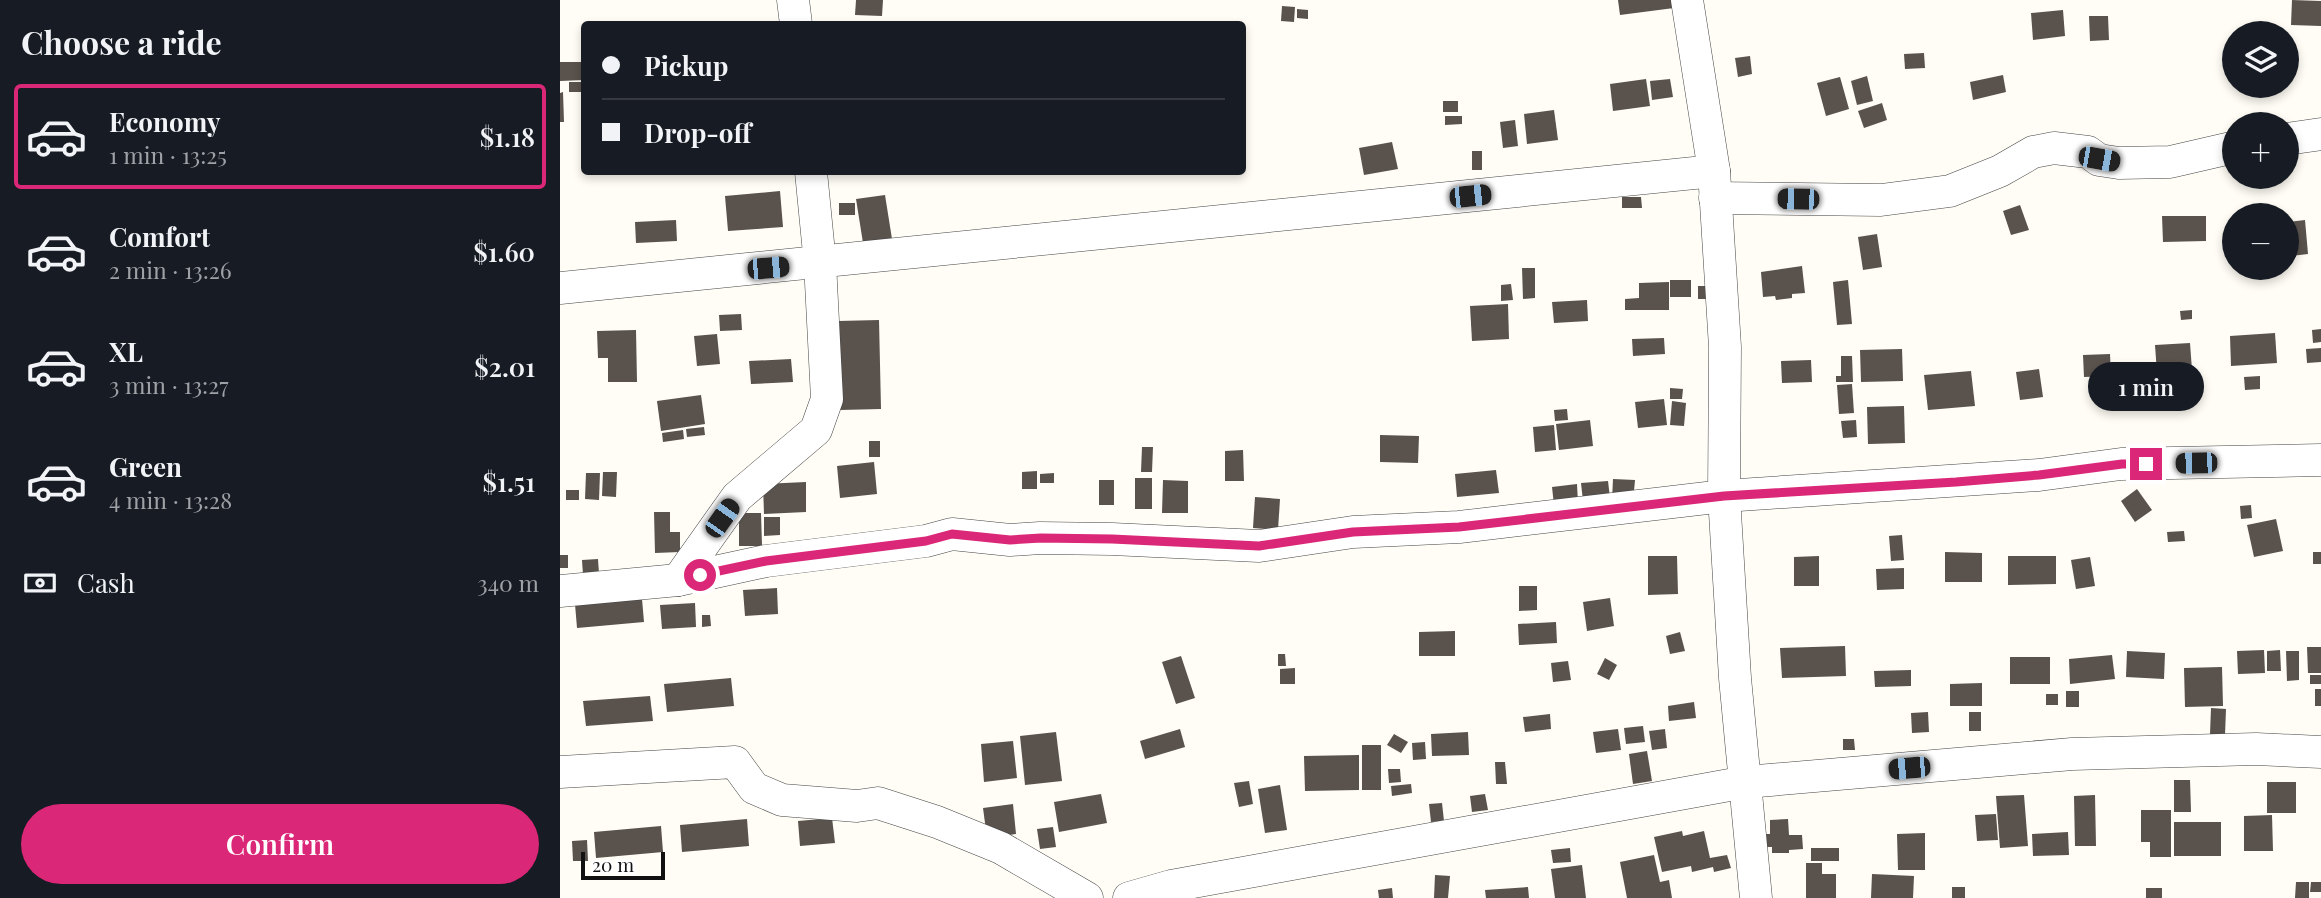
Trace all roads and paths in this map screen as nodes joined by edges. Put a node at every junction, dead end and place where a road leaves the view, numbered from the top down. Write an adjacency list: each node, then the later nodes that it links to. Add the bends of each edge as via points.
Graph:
1 (793, 0): 3 (street)
2 (1688, 0): 8 (street)
3 (796, 21)
4 (2321, 134): 5 (street)
5 (2299, 137)
6 (2222, 150): 8 (street, via 2170,162 2119,163 2088,152 2053,148 2033,152 1950,191 1881,200)
7 (811, 175): 9 (street)
8 (1714, 185): 9 (street); 12 (street, via 1725,347)
9 (820, 263): 10 (street); 13 (street, via 827,398 816,430 737,497)
10 (560, 288)
11 (2321, 460): 12 (street, via 2122,464 2039,475)
12 (1724, 496): 13 (street, via 1459,527 1353,532 1259,546 1010,540 952,534 766,561); 17 (street)
13 (678, 580): 14 (street)
14 (560, 592)
15 (2321, 751): 17 (street, via 2072,754)
16 (560, 772): 18 (street, via 735,762 754,789 782,800 845,806 878,803 1001,848)
17 (1746, 782): 19 (street, via 1171,886); 20 (street)
18 (1087, 898)
19 (1129, 898)
20 (1756, 898)

